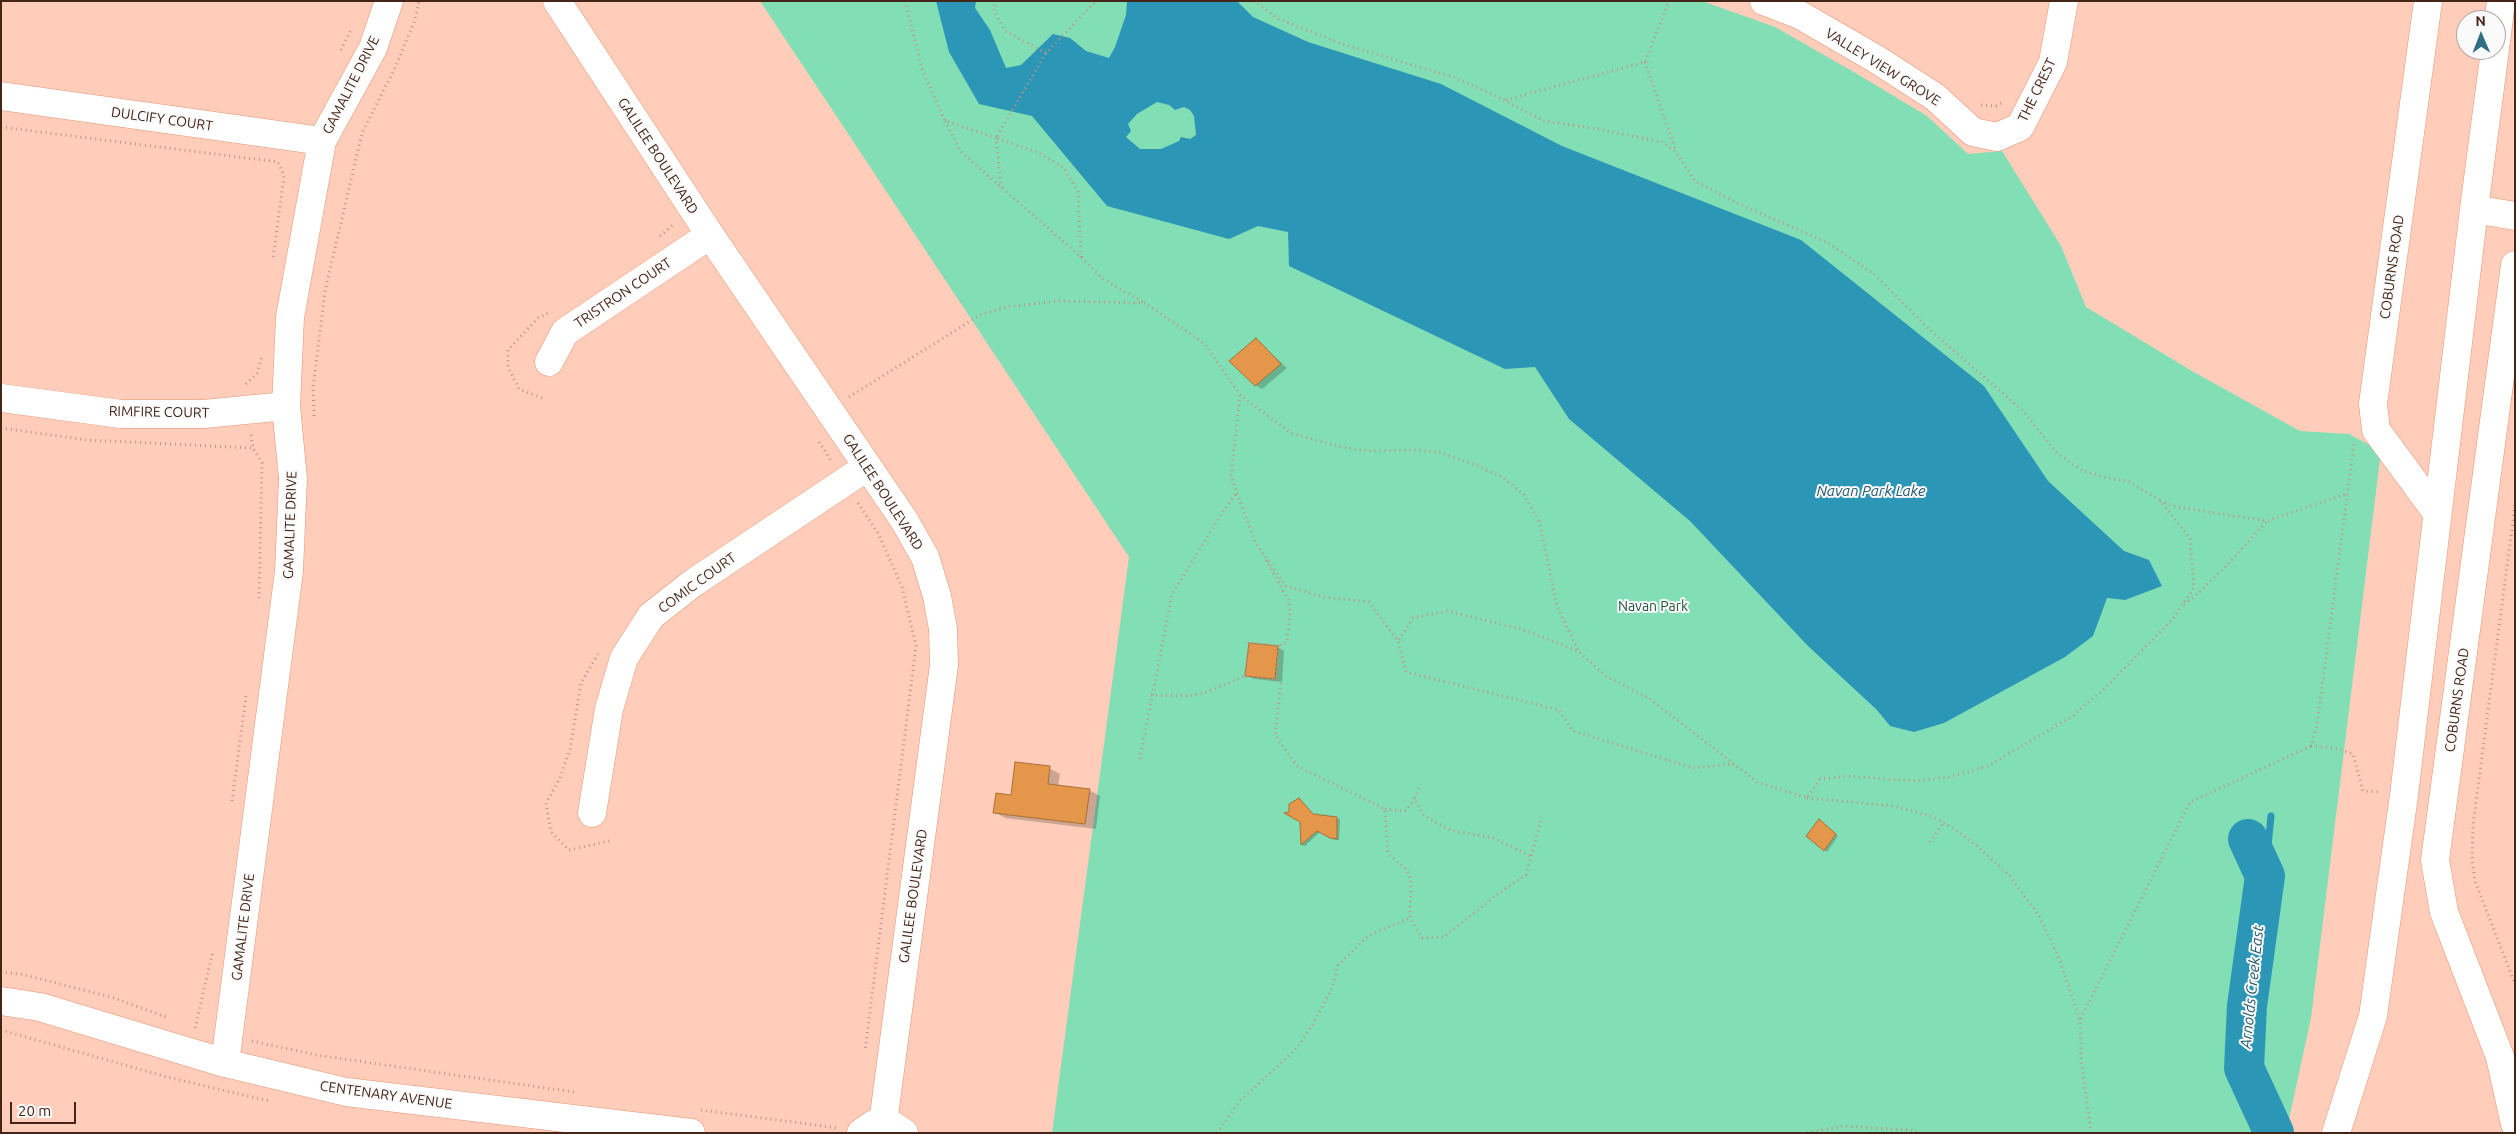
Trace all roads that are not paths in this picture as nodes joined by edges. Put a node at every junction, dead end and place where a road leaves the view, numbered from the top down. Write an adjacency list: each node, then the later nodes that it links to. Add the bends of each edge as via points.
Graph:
1 (389, 1): 9 (street, GAMALITE DRIVE, via 372,48)
2 (557, 1): 12 (street, GALILEE BOULEVARD)
3 (1764, 1): 8 (street, VALLEY VIEW GROVE, via 1800,15 1876,59 1935,97 1973,132)
4 (2064, 1): 8 (street, THE CREST, via 2054,62 2020,127)
5 (2428, 1): 18 (street, COBURNS ROAD, via 2373,404 2376,430)
6 (2494, 60): 10 (street)
7 (1, 96): 9 (street, DULCIFY COURT)
8 (1997, 137)
9 (322, 141): 16 (street, GAMALITE DRIVE, via 290,317)
10 (2474, 209): 11 (street); 18 (street)
11 (2515, 216)
12 (710, 235): 14 (street, TRISTRON COURT, via 564,332); 17 (street, GALILEE BOULEVARD)
13 (2515, 265): 24 (street, COBURNS ROAD, via 2435,860 2444,912 2500,1057)
14 (549, 362)
15 (1, 398): 16 (street, RIMFIRE COURT, via 121,414 204,414 246,398)
16 (286, 406): 21 (street, GAMALITE DRIVE, via 293,479 289,571)
17 (867, 467): 19 (street, COMIC COURT, via 693,583 651,616 624,658 609,709); 25 (street, GALILEE BOULEVARD, via 904,520 924,557 944,629 944,665)
18 (2437, 513): 22 (street, via 2404,794 2373,1016)
19 (592, 813)
20 (1, 1001): 21 (street, CENTENARY AVENUE, via 40,1007)
21 (225, 1064): 23 (street, CENTENARY AVENUE, via 346,1092)
22 (2350, 1096): 26 (street); 27 (street)
23 (694, 1121)
24 (2515, 1124)
25 (873, 1129)
26 (2336, 1133)
27 (2346, 1133)

